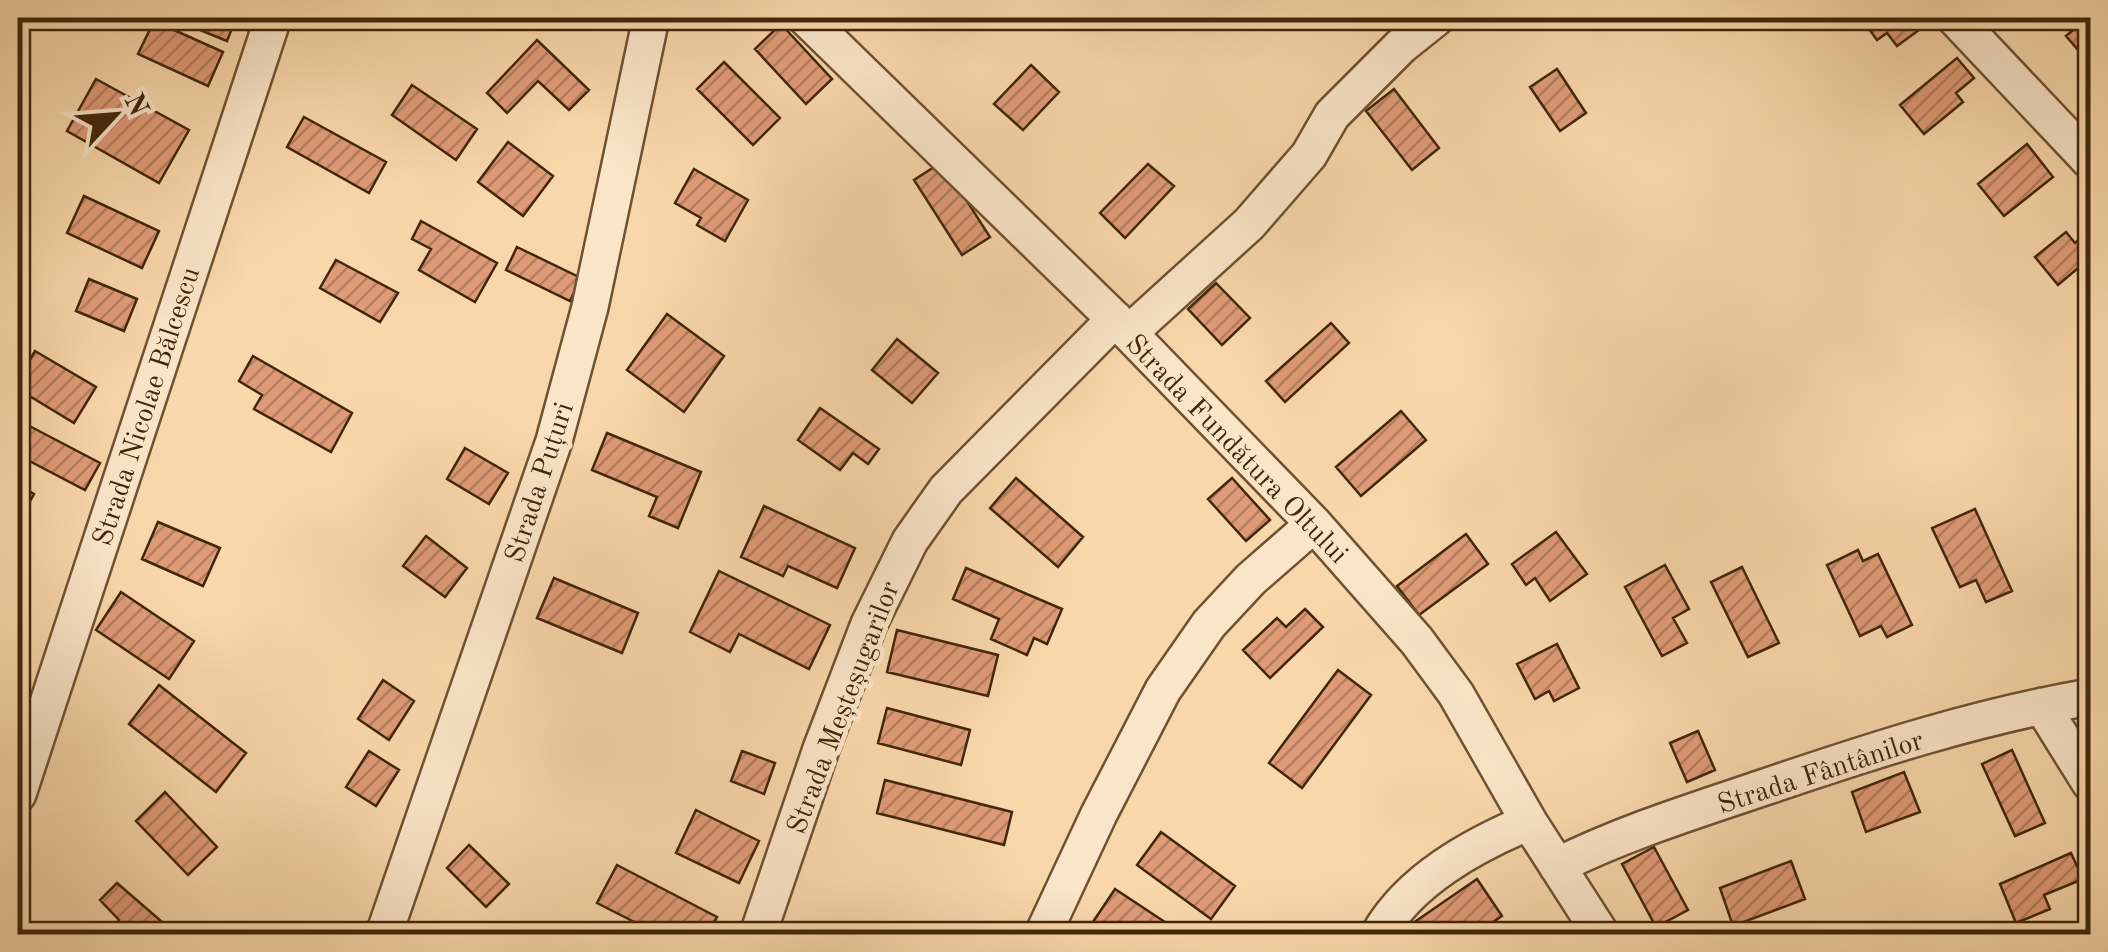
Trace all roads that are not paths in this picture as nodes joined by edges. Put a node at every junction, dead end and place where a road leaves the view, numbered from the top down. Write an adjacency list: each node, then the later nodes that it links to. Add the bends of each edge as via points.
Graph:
1 (272, 18): 12 (street, Strada Nicolae Bălcescu)
2 (651, 18): 15 (street, Strada Puțuri, via 554,442)
3 (806, 18): 7 (street, Strada Fundătura Oltului)
4 (1436, 18): 7 (street, Strada Meșteșugarilor, via 1332,115 1309,155 1249,224)
5 (1955, 18): 6 (street)
6 (2090, 161)
7 (1122, 326): 8 (street, Strada Fundătura Oltului); 16 (street, Strada Meșteșugarilor, via 946,490 910,541 848,678)
8 (1314, 524): 13 (street, Strada Fundătura Oltului, via 1418,641); 17 (street, via 1209,624 1162,690)
9 (2090, 698): 10 (street, Strada Fântânilor)
10 (2042, 706): 11 (street); 14 (street, Strada Fântânilor, via 1885,747 1610,840)
11 (2090, 783)
12 (18, 794)
13 (1529, 822): 14 (street, Strada Fundătura Oltului); 18 (street, via 1487,839 1440,871 1394,909)
14 (1556, 866): 19 (street, Strada Fundătura Oltului)
15 (384, 934)
16 (758, 934)
17 (1044, 934)
18 (1379, 934)
19 (1601, 934)

